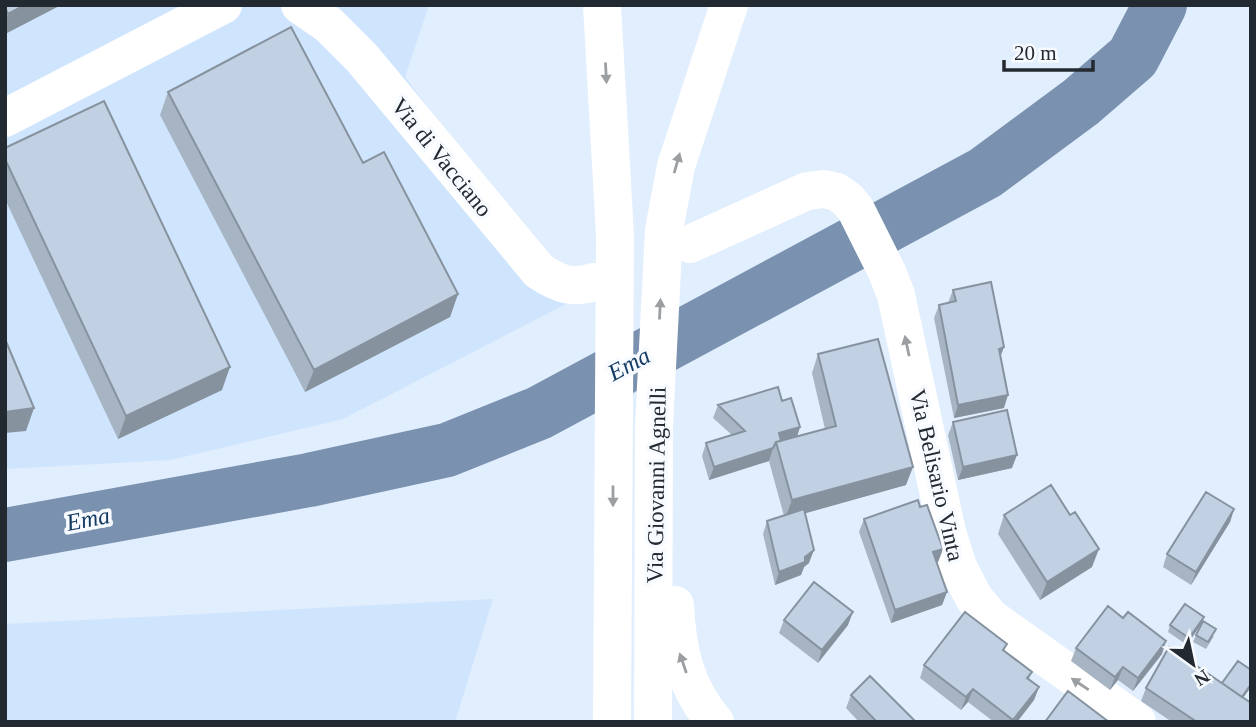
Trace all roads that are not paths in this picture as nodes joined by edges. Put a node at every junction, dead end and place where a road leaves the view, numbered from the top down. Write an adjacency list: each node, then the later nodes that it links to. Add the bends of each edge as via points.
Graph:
1 (223, 5): 5 (main road)
2 (300, 5): 7 (main road, Via di Vacciano, via 329,25 362,58 539,271 557,284)
3 (603, 5): 9 (main road, Via Giovanni Agnelli, one-way to 9, via 615,236)
4 (729, 5): 6 (main road, Via Giovanni Agnelli, one-way to 4, via 676,166)
5 (5, 118)
6 (677, 237): 8 (main road, Via Giovanni Agnelli, one-way to 6, via 654,426); 14 (main road, Via Belisario Vinta, one-way to 6, via 990,618 965,583 947,532 896,295 863,223 837,192 824,189 798,194)
7 (594, 282)
8 (655, 491): 12 (main road, Via Giovanni Agnelli); 13 (main road, one-way to 8, via 700,705 677,644 674,573)
9 (613, 562): 10 (main road); 11 (main road, Via Giovanni Agnelli)
10 (587, 722)
11 (612, 722)
12 (653, 722)
13 (715, 722)
14 (1137, 722)

